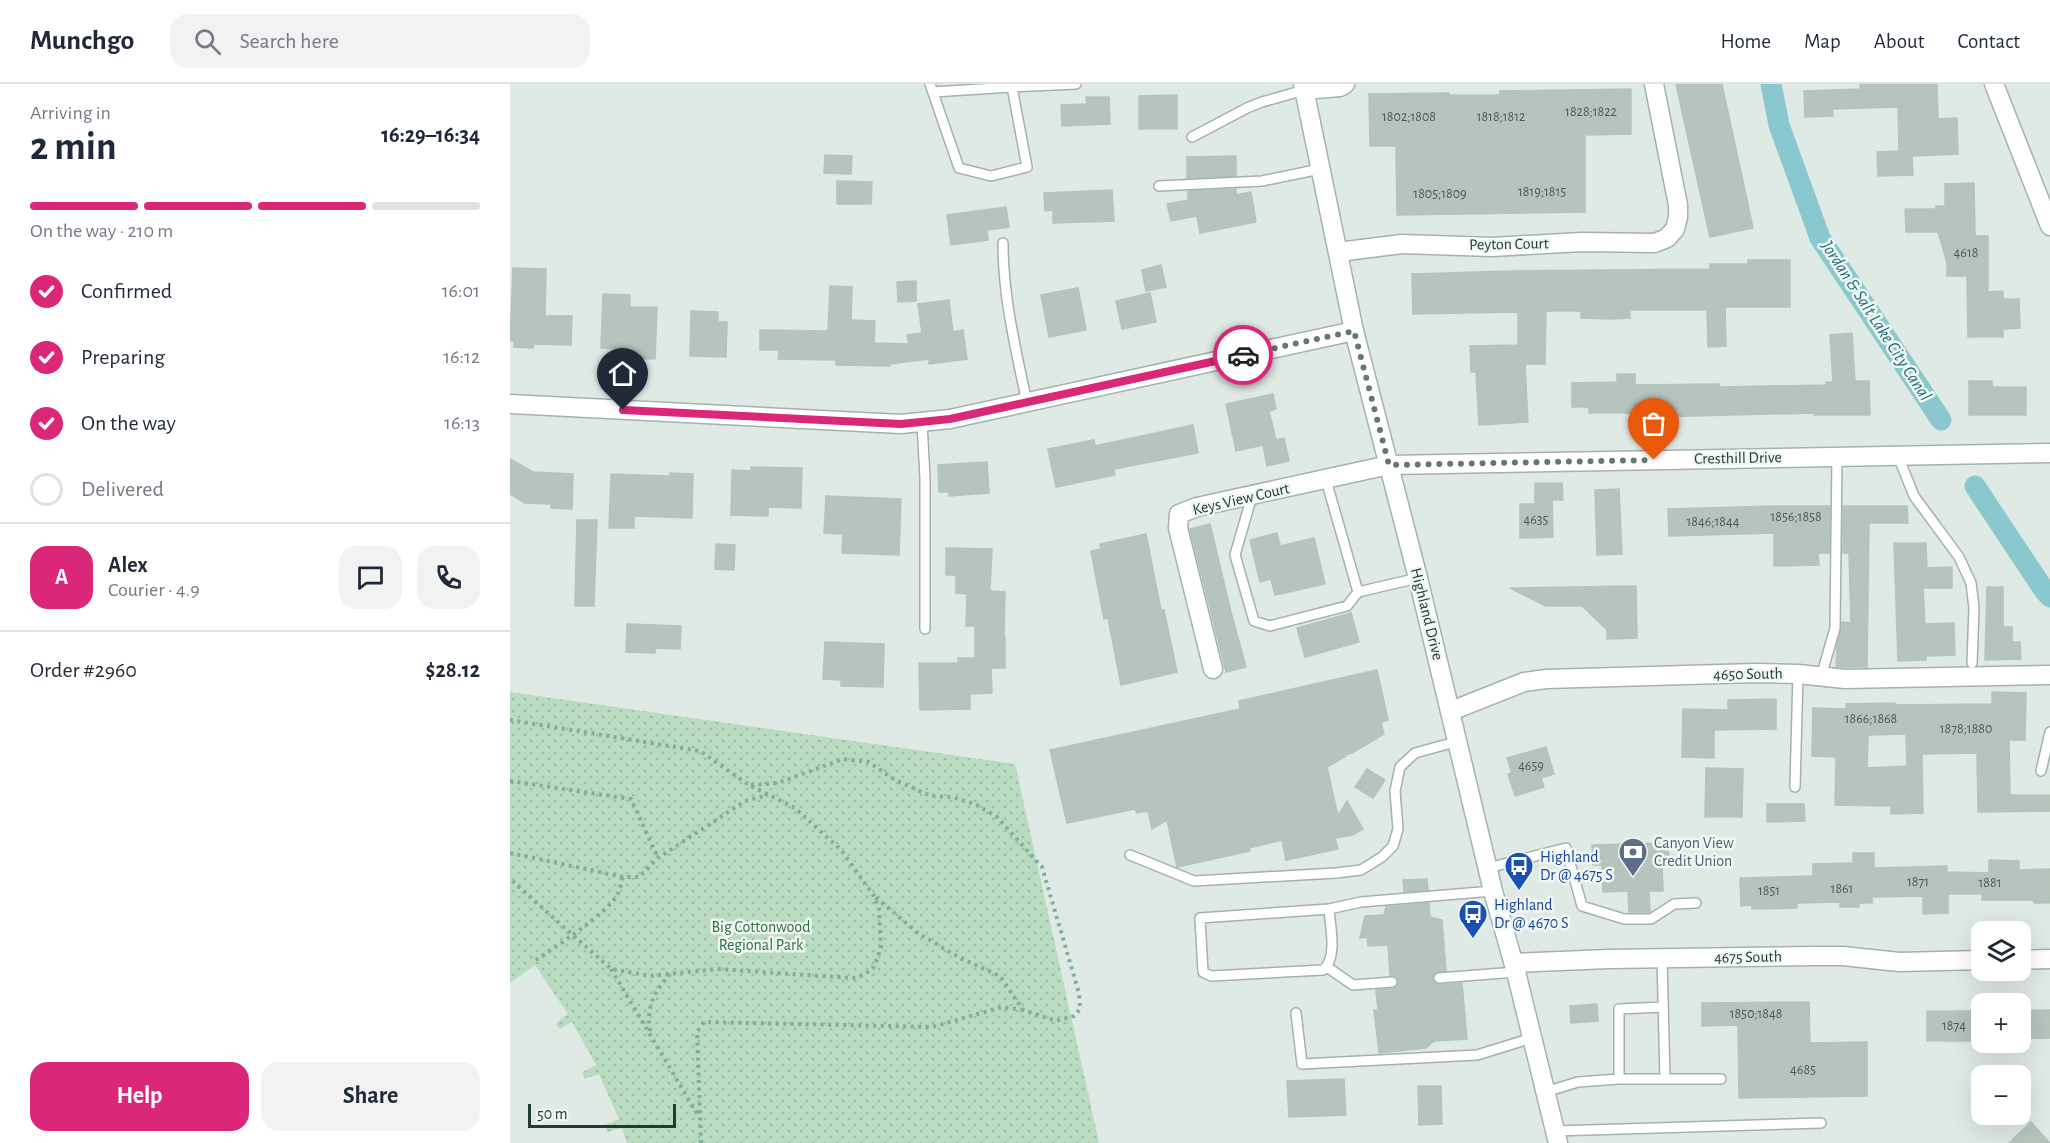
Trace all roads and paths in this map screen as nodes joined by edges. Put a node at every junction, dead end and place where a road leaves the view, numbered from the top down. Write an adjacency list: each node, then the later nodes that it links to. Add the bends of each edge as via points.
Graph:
1 (1076, 84): 5 (lane)
2 (1345, 84): 6 (street)
3 (1654, 84): 13 (street, Peyton Court, via 1678,205 1676,229 1667,238 1655,243 1492,247 1402,244)
4 (1994, 84): 11 (street)
5 (1012, 87): 7 (lane); 7 (lane, via 1027,167 991,176 959,168)
6 (1303, 87): 8 (lane, via 1262,102); 9 (street, Highland Drive)
7 (932, 88)
8 (1192, 137)
9 (1320, 169): 10 (lane, via 1262,181); 13 (street, Highland Drive)
10 (1159, 186)
11 (2050, 226)
12 (1003, 243): 15 (lane, via 1009,318)
13 (1338, 252): 14 (street, Highland Drive)
14 (1354, 331): 15 (street); 21 (street, Highland Drive)
15 (1027, 403): 17 (street)
16 (510, 404): 17 (street)
17 (922, 423): 26 (lane)
18 (2050, 453): 20 (street, Cresthill Drive)
19 (1837, 456): 20 (street, Cresthill Drive); 21 (street, Cresthill Drive); 31 (lane, via 1835,628)
20 (1898, 456): 27 (lane, via 1914,496 1959,557 1971,583)
21 (1389, 465): 22 (street, Keys View Court); 24 (street, Highland Drive)
22 (1326, 480): 23 (street, Keys View Court); 25 (lane)
23 (1252, 496): 25 (lane, via 1235,555 1254,621 1270,626 1347,606); 28 (street, Keys View Court, via 1179,514 1178,528)
24 (1418, 578): 25 (lane); 32 (street, Highland Drive)
25 (1358, 591)
26 (925, 629)
27 (1972, 663)
28 (1213, 669)
29 (1798, 674): 31 (street, 4650 South); 32 (street, 4650 South, via 1546,679 1524,682); 39 (lane)
30 (2050, 675): 31 (street, 4650 South, via 1845,679)
31 (1821, 676)
32 (1451, 711): 35 (street, Highland Drive)
33 (510, 720): 38 (path, via 700,752)
34 (2050, 732): 36 (lane)
35 (1459, 741): 42 (lane, via 1415,753 1400,767 1395,790 1398,829 1393,846 1361,870 1194,882); 44 (street, Highland Drive)
36 (2042, 771)
37 (510, 781): 43 (path, via 631,799)
38 (749, 785): 40 (path); 64 (path, via 778,783 843,759 869,762 895,780 931,796 975,804 997,818 1042,867 1079,993 1080,1009 1074,1016 1056,1021)
39 (1796, 787)
40 (768, 795): 43 (path, via 745,801); 48 (path, via 795,808 841,850)
41 (510, 853): 45 (path)
42 (1130, 855)
43 (658, 858): 45 (path, via 639,877)
44 (1488, 868): 47 (street, Highland Drive); 49 (lane, via 1566,848 1582,906 1624,919 1651,919 1674,904)
45 (623, 877): 51 (path, via 617,896)
46 (510, 879): 51 (path)
47 (1493, 891): 50 (lane, via 1361,902); 58 (street, Highland Drive)
48 (874, 896): 60 (path, via 879,909 881,948 874,967 864,975 853,978 717,969); 64 (path, via 918,933 1000,976)
49 (1696, 903)
50 (1329, 909): 57 (lane, via 1331,948); 57 (lane, via 1200,918 1203,972 1211,976)
51 (574, 934): 54 (path); 59 (path)
52 (1662, 958): 55 (street, 4675 South, via 1825,956 1887,962); 58 (street, 4675 South); 63 (lane)
53 (2050, 959): 56 (street)
54 (536, 960)
55 (1971, 960)
56 (2031, 960)
57 (1327, 967): 62 (lane, via 1353,985)
58 (1515, 968): 61 (lane); 67 (street, Highland Drive)
59 (610, 969): 60 (path, via 650,976); 66 (path)
60 (670, 974): 66 (path, via 652,999 647,1014)
61 (1439, 978)
62 (1392, 982)
63 (1663, 1007): 69 (lane, via 1619,1009); 70 (lane)
64 (1023, 1010): 72 (path, via 1002,1007 932,1027 704,1022 697,1032)
65 (1296, 1014): 67 (lane, via 1302,1064 1477,1054)
66 (650, 1035): 72 (path)
67 (1532, 1038): 71 (street, Highland Drive)
68 (1721, 1079): 70 (lane)
69 (1619, 1080): 70 (lane); 71 (lane, via 1578,1082)
70 (1665, 1080)
71 (1545, 1092): 74 (street, Highland Drive)
72 (700, 1118): 75 (path)
73 (1821, 1123): 74 (lane)
74 (1556, 1137)
75 (701, 1143)

